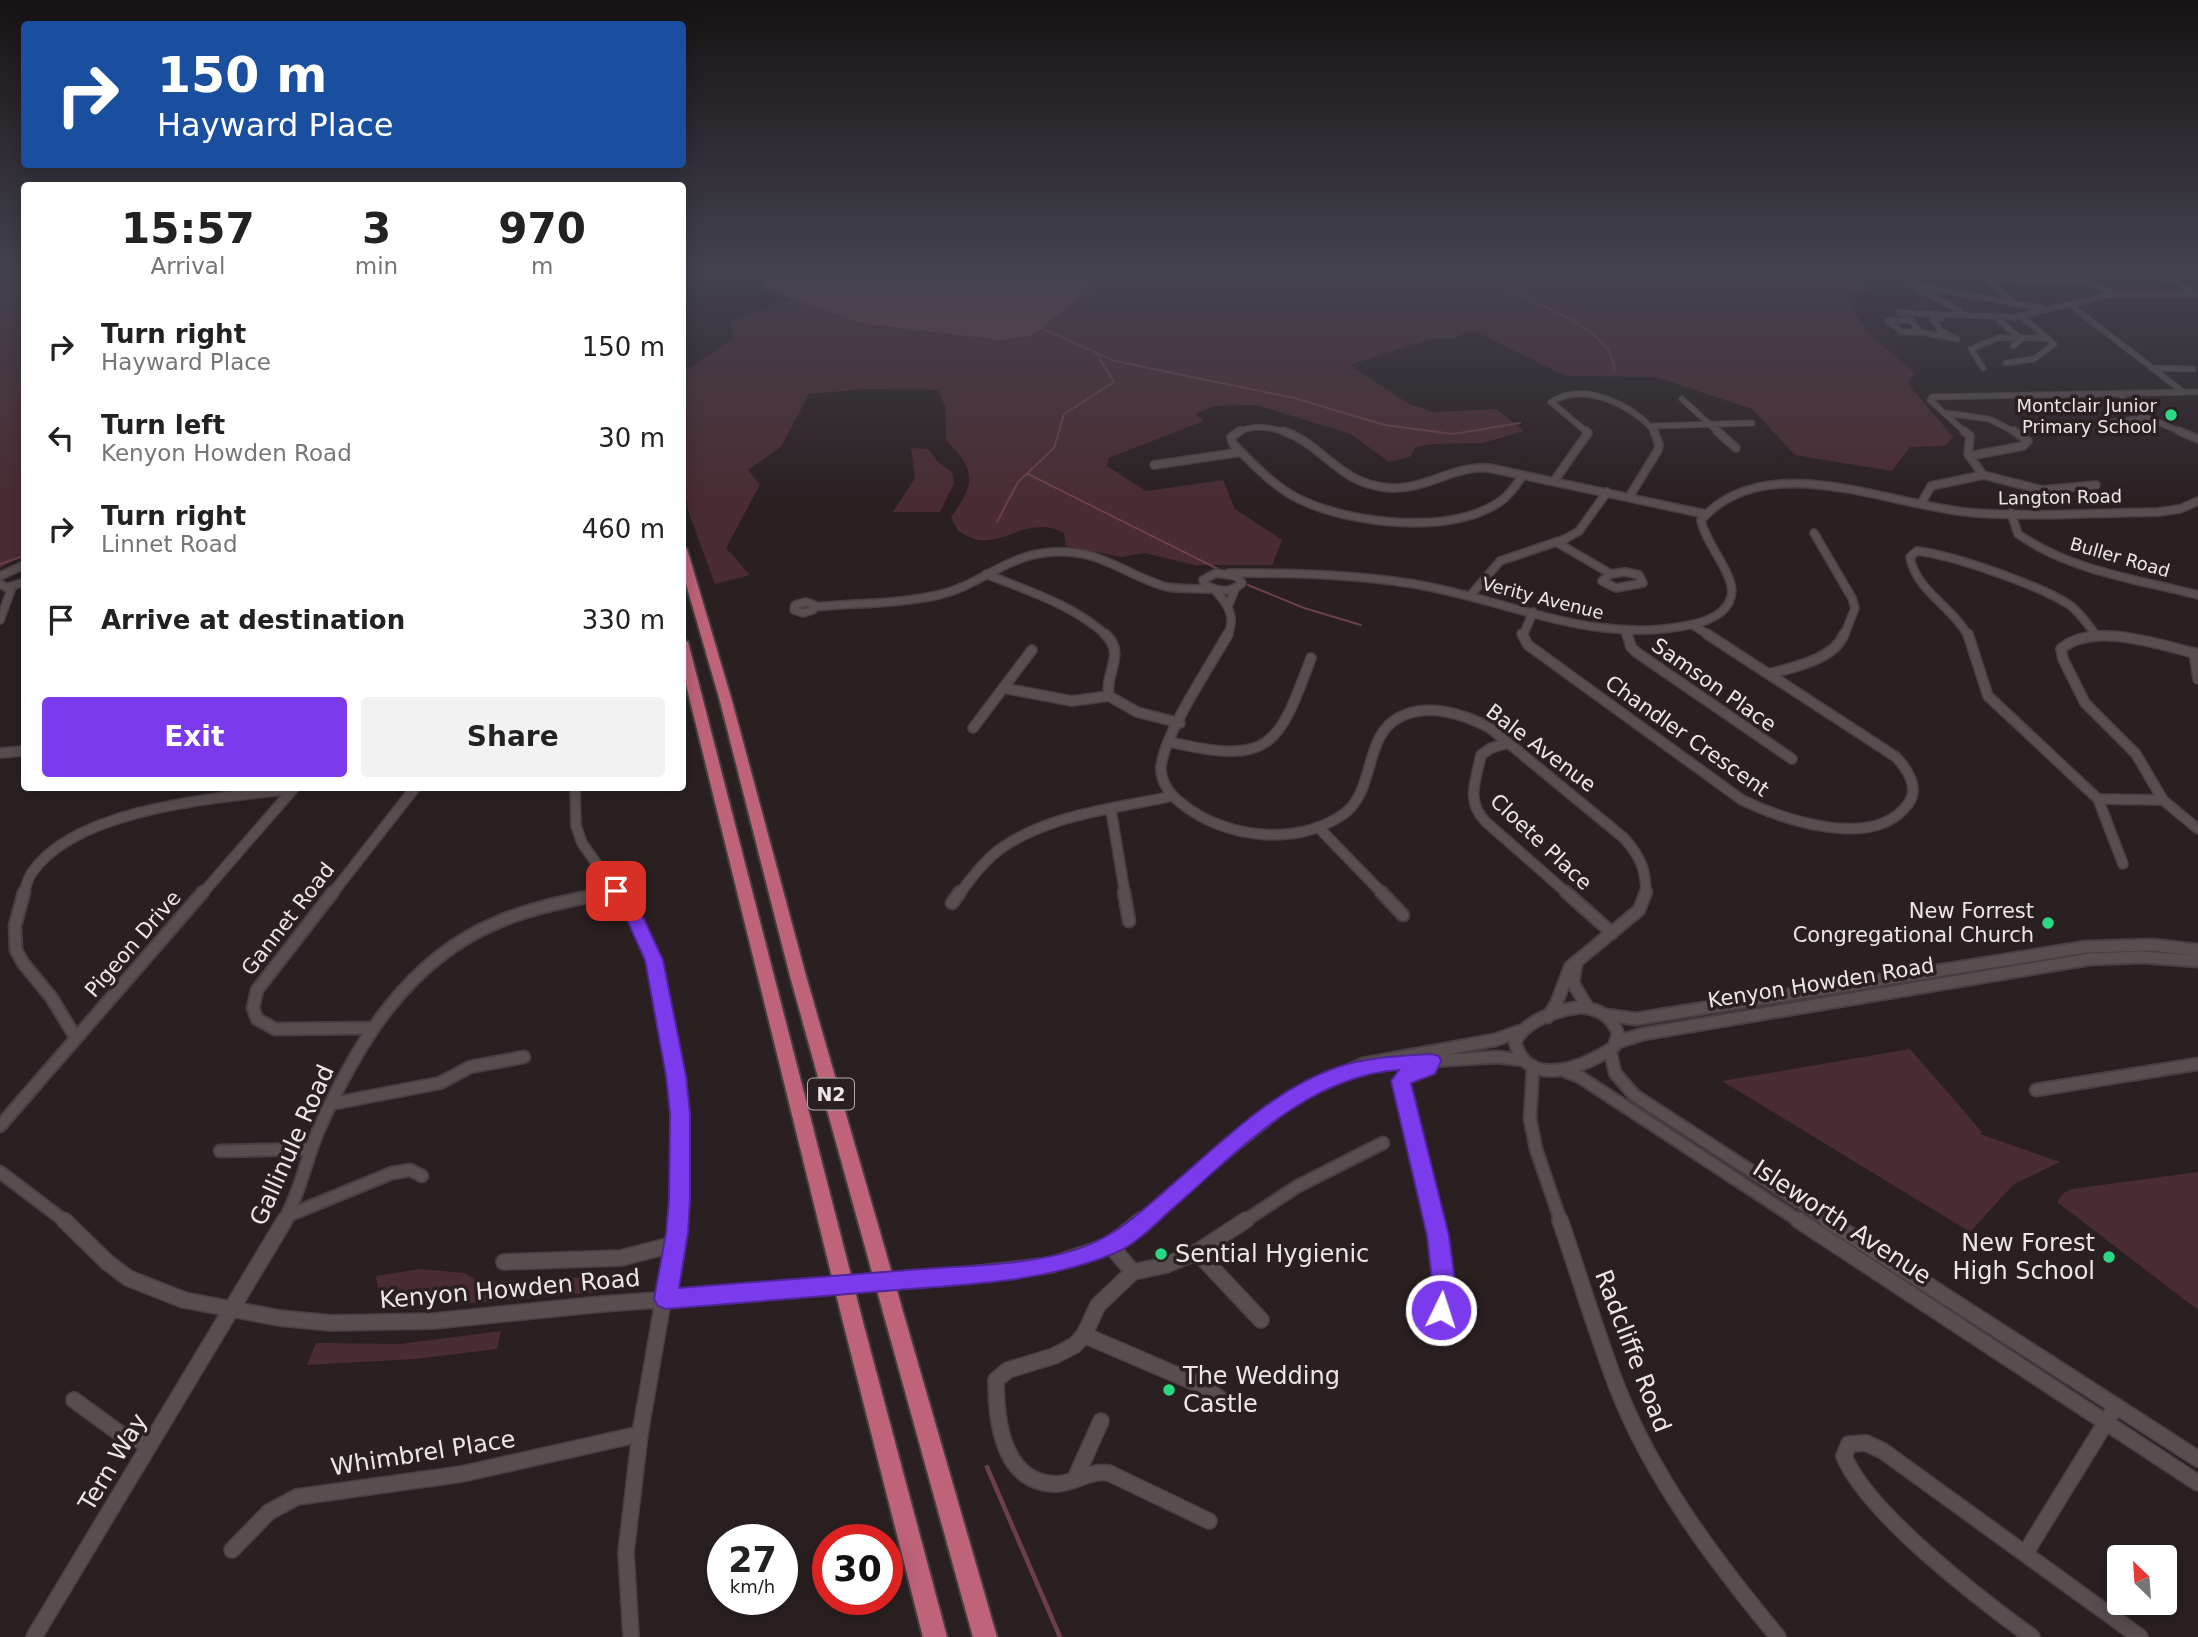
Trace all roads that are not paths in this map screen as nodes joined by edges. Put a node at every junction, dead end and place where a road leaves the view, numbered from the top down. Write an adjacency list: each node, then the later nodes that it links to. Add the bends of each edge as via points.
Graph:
1 (1972, 348): 5 (street)
2 (2048, 348): 4 (street, via 2037,357)
3 (2127, 348): 6 (street)
4 (2006, 363)
5 (1983, 368)
6 (2152, 368): 7 (street); 8 (street)
7 (2193, 369)
8 (2183, 392): 9 (street); 10 (street)
9 (2198, 392)
10 (2120, 393): 12 (street, via 1930,398); 13 (street, via 2126,407)
11 (1682, 399): 15 (street)
12 (1945, 413): 21 (street, via 1970,436); 21 (street, via 1987,417 2028,441 2017,448)
13 (2145, 418): 16 (street); 18 (street)
14 (1752, 423): 15 (street)
15 (1709, 424): 17 (street); 19 (street)
16 (2106, 425)
17 (1653, 426): 25 (street, via 1601,397 1580,393 1555,398 1552,405 1588,433); 28 (street, via 1659,447)
18 (2198, 439)
19 (1736, 448)
20 (1241, 452): 22 (street); 23 (street, via 1296,498 1322,509 1375,519 1423,521 1478,511 1513,491); 23 (street, via 1230,441 1233,434 1266,427 1292,433 1343,474 1374,486 1413,487 1468,468)
21 (1969, 456): 24 (street)
22 (1154, 466)
23 (1523, 475): 25 (street)
24 (1983, 475): 26 (street, via 2042,491); 30 (street, via 1931,486)
25 (1554, 481): 27 (street)
26 (2096, 485)
27 (1607, 492): 28 (street); 34 (street, via 1579,531)
28 (1629, 497): 32 (street)
29 (2198, 501): 31 (street, Langton Road, via 2154,511)
30 (1921, 504): 31 (street, Langton Road, via 1961,512); 32 (street, via 1864,492 1782,485 1731,495)
31 (2011, 513): 47 (street, Buller Road, via 2018,534 2048,551 2097,570)
32 (1705, 514): 53 (street, Verity Avenue, via 1701,532 1727,574 1731,596 1718,615)
33 (1814, 533): 60 (street, via 1855,608 1840,645 1801,665)
34 (1556, 542): 40 (street); 48 (street, via 1500,561)
35 (686, 563): 144 (highway, N2, via 797,976)
36 (21, 566): 41 (street)
37 (1271, 572): 38 (street, Verity Avenue); 44 (street, Verity Avenue); 48 (street, Verity Avenue, via 1399,582)
38 (1229, 573): 42 (street, Verity Avenue, via 1210,574); 44 (street, via 1240,578)
39 (986, 574): 45 (street, Verity Avenue, via 1023,556 1062,552 1108,559 1156,584); 50 (street, Verity Avenue, via 957,589 915,599); 63 (street, via 1078,614 1108,636 1116,650 1106,679)
40 (1611, 574)
41 (0, 576)
42 (1203, 583): 45 (street, Verity Avenue); 46 (street)
43 (5, 586): 52 (street, via 11,590)
44 (1239, 586): 46 (street, Verity Avenue); 49 (street)
45 (1185, 588): 46 (street, Verity Avenue)
46 (1213, 590): 49 (street)
47 (2198, 595)
48 (1470, 596): 51 (street, Verity Avenue)
49 (1229, 604): 64 (street, via 1230,630)
50 (815, 607)
51 (1533, 612): 54 (street, Verity Avenue); 60 (street, Chandler Crescent, via 1522,630 1528,645 1741,800 1774,816 1829,827 1875,825 1903,811 1913,796 1913,786 1896,757)
52 (0, 620)
53 (1693, 625): 54 (street, Verity Avenue); 60 (street, Chandler Crescent)
54 (1626, 632): 70 (street, Samson Place, via 1636,652)
55 (2096, 635): 57 (street); 76 (street, via 2072,607 2051,596 1940,553 1917,551 1910,557 1918,577 1971,640 1988,696); 77 (street, via 2067,641 2061,649 2063,660 2085,703 2136,754)
56 (1031, 650): 62 (street)
57 (2196, 654): 61 (street)
58 (686, 658): 143 (highway, N2)
59 (1311, 659): 66 (street, via 1282,726 1265,743 1226,751)
60 (1769, 674)
61 (2198, 679)
62 (1003, 688): 63 (street, via 1072,701); 65 (street)
63 (1109, 696): 64 (street, via 1137,712)
64 (1180, 723): 66 (street)
65 (974, 728)
66 (1170, 742): 75 (street, via 1161,765)
67 (1508, 743): 79 (street, Bale Avenue, via 1482,724 1458,715 1428,712 1401,717 1384,731 1356,803); 86 (street, Bale Avenue, via 1639,855 1646,873 1646,894 1639,910); 86 (street, Cloete Place, via 1481,755 1471,795 1473,806)
68 (21, 751): 69 (street)
69 (0, 753)
70 (1792, 759)
71 (276, 791): 99 (street, via 118,818 71,836 29,877 20,896 18,956 43,985)
72 (291, 791): 99 (street, Pigeon Drive)
73 (413, 791): 97 (street, Gannet Road, via 253,999 257,1020 275,1029)
74 (575, 791): 82 (street, via 576,825 582,843)
75 (1173, 796): 78 (street); 79 (street, Bale Avenue, via 1198,816 1233,829 1282,833)
76 (2098, 799): 77 (street); 81 (street)
77 (2163, 800): 80 (street)
78 (1111, 810): 83 (street, via 1041,828 1013,841 993,856); 85 (street)
79 (1318, 827): 84 (street)
80 (2198, 830)
81 (2123, 864)
82 (616, 891): 97 (street, Gallinule Road, via 520,914 459,942 430,963); 118 (street, via 654,960 676,1076 680,1155)
83 (952, 903)
84 (1403, 915)
85 (1129, 921)
86 (1612, 933): 88 (street, Bale Avenue)
87 (2198, 950): 90 (street, Kenyon Howden Road, via 2152,945 2087,947)
88 (1577, 961): 94 (street, via 1573,983); 96 (street, Bale Avenue)
89 (2198, 961): 91 (street, Kenyon Howden Road, via 2117,957)
90 (1969, 965): 91 (street); 92 (street, Kenyon Howden Road)
91 (1981, 977): 93 (street, Kenyon Howden Road)
92 (1804, 992): 93 (street); 95 (street, Kenyon Howden Road, via 1636,1019)
93 (1815, 1005): 100 (street, Kenyon Howden Road, via 1643,1034)
94 (1588, 1008): 95 (street, Kenyon Howden Road); 96 (street, Kenyon Howden Road, via 1567,1009)
95 (1606, 1015): 100 (street, Isleworth Avenue, via 1618,1032)
96 (1548, 1017): 98 (street, Kenyon Howden Road)
97 (370, 1028): 110 (street, Gallinule Road)
98 (1520, 1031): 103 (street, Radcliffe Road, via 1516,1048); 107 (street, Kenyon Howden Road, via 1483,1043 1385,1058)
99 (76, 1038): 111 (street, Pigeon Drive)
100 (1614, 1046): 106 (street, Kenyon Howden Road); 130 (street, Isleworth Avenue, via 1616,1078 1641,1100)
101 (524, 1057): 110 (street, via 470,1067 440,1083)
102 (1432, 1061): 103 (street, Kenyon Howden Road, via 1505,1057); 107 (street, Kenyon Howden Road); 123 (street, via 1429,1069 1401,1081 1432,1206)
103 (1528, 1063): 105 (street, Kenyon Howden Road); 108 (street, Radcliffe Road)
104 (2198, 1064): 109 (street)
105 (1548, 1071): 106 (street, Kenyon Howden Road); 108 (street)
106 (1565, 1071): 132 (street, Isleworth Avenue)
107 (1341, 1073): 119 (street, Kenyon Howden Road, via 1273,1112)
108 (1533, 1088): 145 (street, Radcliffe Road, via 1530,1119 1536,1149 1630,1419 1699,1536)
109 (2036, 1090)
110 (330, 1104): 113 (street, Gallinule Road)
111 (0, 1126)
112 (1383, 1143): 120 (street, via 1298,1186)
113 (309, 1149): 114 (street); 117 (street, Gallinule Road)
114 (220, 1151)
115 (0, 1172): 125 (street, Kenyon Howden Road, via 60,1216 128,1278 184,1300)
116 (422, 1176): 117 (street, via 410,1170 392,1173)
117 (287, 1216): 125 (street, Gallinule Road)
118 (675, 1244): 121 (street, via 621,1258); 124 (street)
119 (1110, 1245): 122 (street); 124 (street, Kenyon Howden Road, bridge, via 1051,1265)
120 (1197, 1252): 122 (street); 126 (street)
121 (504, 1262)
122 (1133, 1272): 127 (street, via 1098,1305)
123 (1443, 1281)
124 (666, 1299): 125 (street, Kenyon Howden Road, via 383,1323); 133 (street)
125 (231, 1310): 134 (street, Tern Way)
126 (1261, 1320)
127 (1084, 1335): 129 (street, via 1198,1384); 136 (street, via 1065,1351 1009,1370 996,1380 1002,1443 1011,1461 1038,1480 1061,1483)
128 (74, 1400): 134 (street, via 122,1435)
129 (1222, 1400)
130 (2116, 1406): 132 (street); 135 (street, Isleworth Avenue)
131 (1101, 1421): 136 (street)
132 (2106, 1423): 137 (street, Isleworth Avenue); 140 (street)
133 (639, 1434): 139 (street, Whimbrel Place, via 463,1474 297,1497 273,1508); 142 (street, via 626,1552)
134 (150, 1444): 141 (street, Tern Way)
135 (2198, 1459)
136 (1075, 1479): 138 (street, via 1093,1471 1109,1473)
137 (2198, 1483)
138 (1209, 1521)
139 (232, 1550)
140 (2026, 1552): 146 (street, via 1874,1446 1858,1442 1845,1449 1856,1478 1916,1543); 147 (street)
141 (34, 1637)
142 (631, 1637)
143 (936, 1637)
144 (985, 1637)
145 (1778, 1637)
146 (2032, 1637)
147 (2140, 1637)

